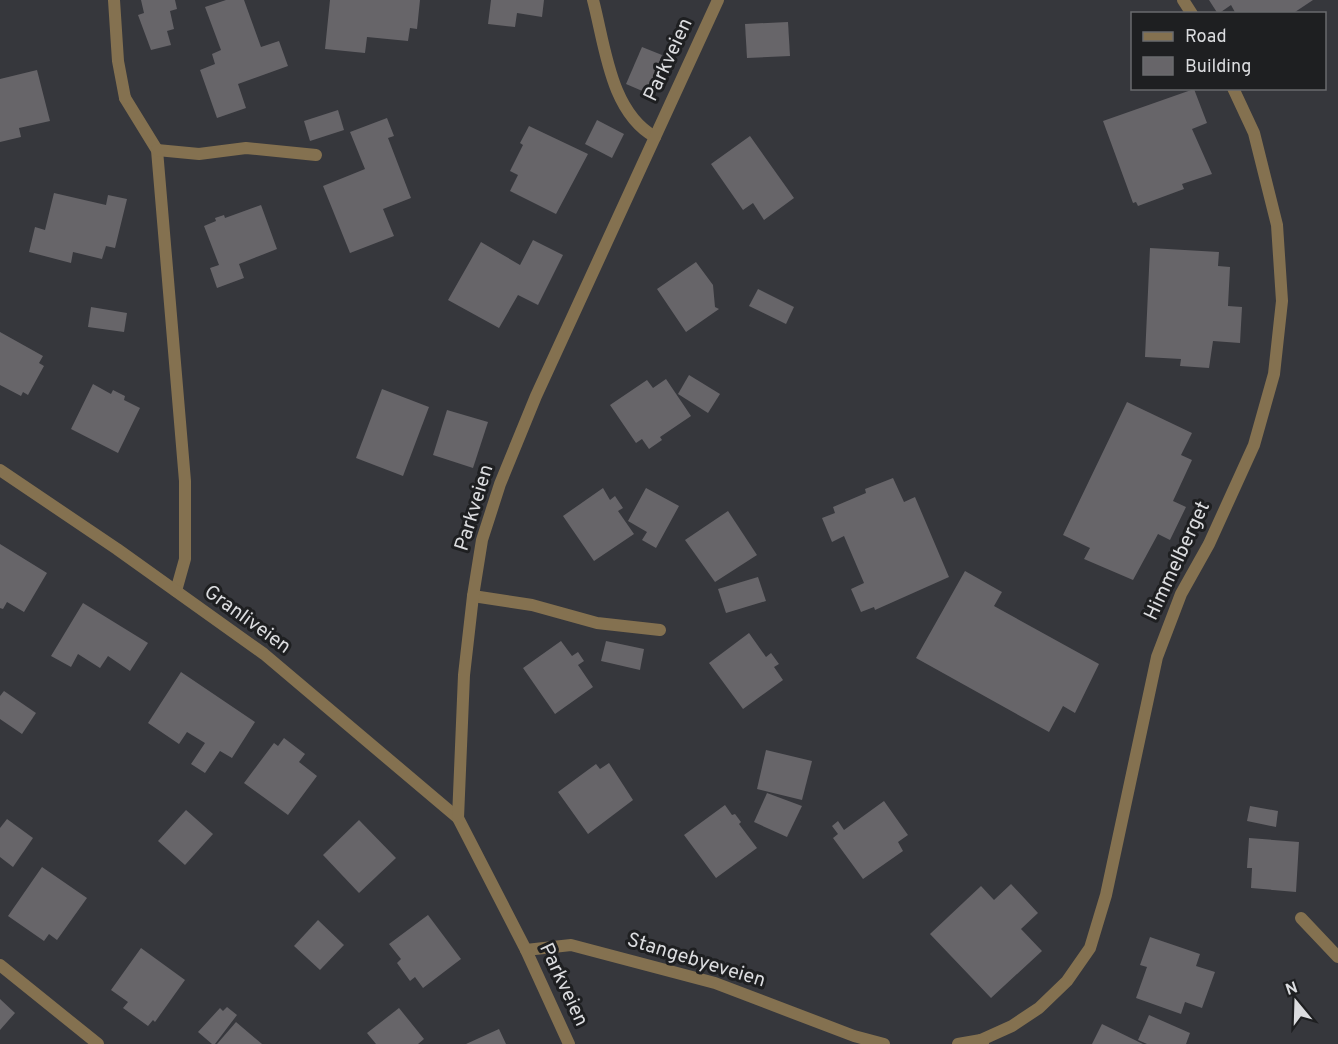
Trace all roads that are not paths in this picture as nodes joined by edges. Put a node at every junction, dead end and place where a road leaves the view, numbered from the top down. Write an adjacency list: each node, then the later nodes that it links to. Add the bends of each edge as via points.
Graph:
1 (114, 0): 6 (street, via 125,98)
2 (593, 0): 5 (street, via 619,93 643,130)
3 (718, 0): 5 (street, Parkveien)
4 (1234, 90): 17 (street, Himmelberget, via 1254,133 1277,225 1282,301 1274,374 1254,445 1209,544 1180,594 1157,657 1106,895 1090,948 1067,981 1039,1008)
5 (655, 137): 10 (street, Parkveien, via 536,396 500,484 482,540)
6 (157, 150): 7 (street, via 199,154 246,148); 9 (street, via 185,481 185,559)
7 (316, 155)
8 (0, 470): 9 (street, Granliveien)
9 (176, 591): 12 (street, Granliveien, via 264,654)
10 (473, 596): 11 (street, via 532,605 597,623); 12 (street, Parkveien, via 464,675)
11 (660, 630)
12 (458, 818): 14 (street, Parkveien)
13 (1301, 918): 15 (street)
14 (526, 950): 19 (street, Parkveien); 20 (street, Stangebyeveien, via 571,945 704,980)
15 (1338, 957)
16 (0, 965): 18 (street)
17 (982, 1042): 21 (street)
18 (98, 1044)
19 (569, 1044)
20 (884, 1044)
21 (958, 1044)

